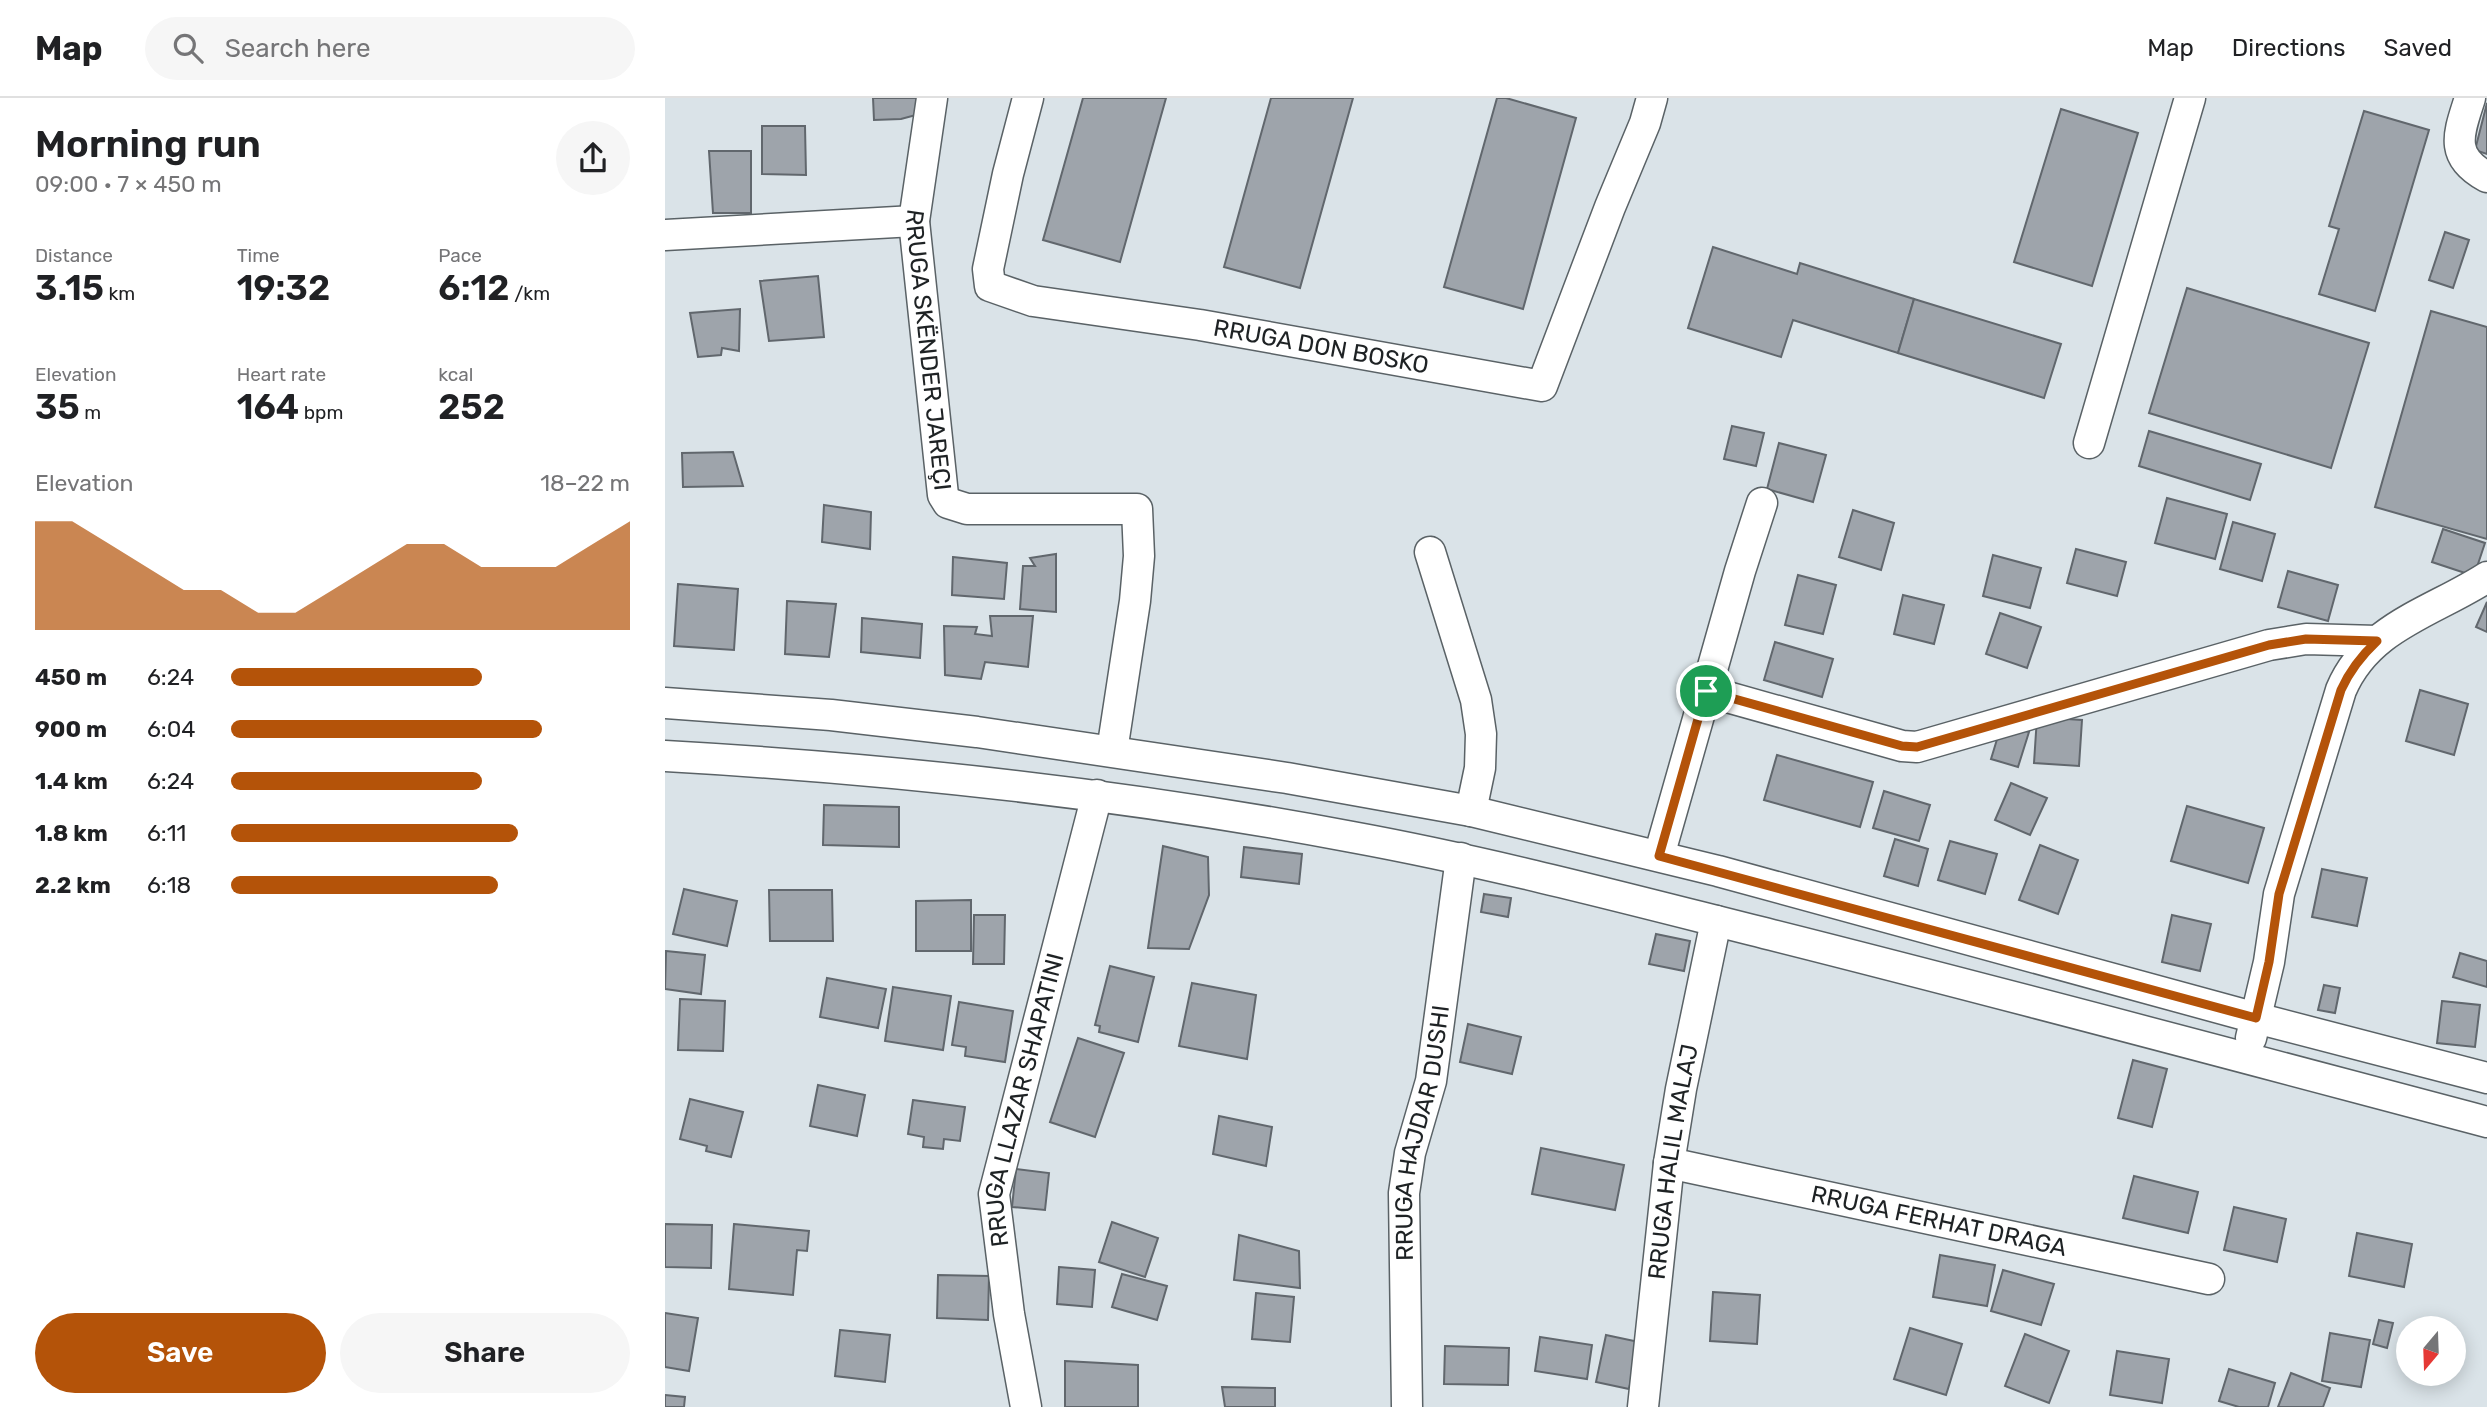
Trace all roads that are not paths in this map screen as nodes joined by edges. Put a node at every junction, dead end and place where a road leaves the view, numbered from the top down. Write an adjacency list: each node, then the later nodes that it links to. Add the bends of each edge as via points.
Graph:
1 (932, 98): 7 (street, RRUGA SKËNDER JAREÇI)
2 (1028, 98): 3 (street, RRUGA DON BOSKO, via 988,269 990,286 1033,301 1200,325 1542,386)
3 (1652, 98)
4 (2190, 98): 9 (street)
5 (2470, 98): 6 (street, via 2460,145 2464,161)
6 (2487, 177)
7 (914, 221): 8 (street); 16 (street, RRUGA SKËNDER JAREÇI, via 943,495 948,503 967,509 1137,509 1135,601)
8 (665, 235)
9 (2089, 443)
10 (1762, 503): 14 (street)
11 (1430, 552): 19 (street, via 1476,700 1480,768)
12 (2487, 577): 13 (street)
13 (2377, 641): 14 (street, via 2306,639 2269,645 1917,747); 23 (street, via 2360,657 2341,690 2279,894)
14 (1706, 691): 20 (street)
15 (665, 703): 16 (street, via 831,715)
16 (1112, 751): 19 (street)
17 (665, 756): 18 (street, via 873,770)
18 (1097, 796): 21 (street, via 1249,818); 29 (street, RRUGA LLAZAR SHAPATINI, via 994,1194)
19 (1471, 811): 20 (street)
20 (1659, 856): 23 (street)
21 (1461, 858): 22 (street); 30 (street, RRUGA HAJDAR DUSHI, via 1431,1082 1410,1153 1404,1193)
22 (1716, 921): 24 (street); 27 (street, RRUGA HALIL MALAJ)
23 (2256, 1018): 24 (street); 25 (street)
24 (2246, 1058): 26 (street)
25 (2487, 1078)
26 (2487, 1122)
27 (1669, 1163): 28 (street, RRUGA FERHAT DRAGA); 31 (street, RRUGA HALIL MALAJ)
28 (2209, 1279)
29 (1026, 1407)
30 (1407, 1407)
31 (1643, 1407)

